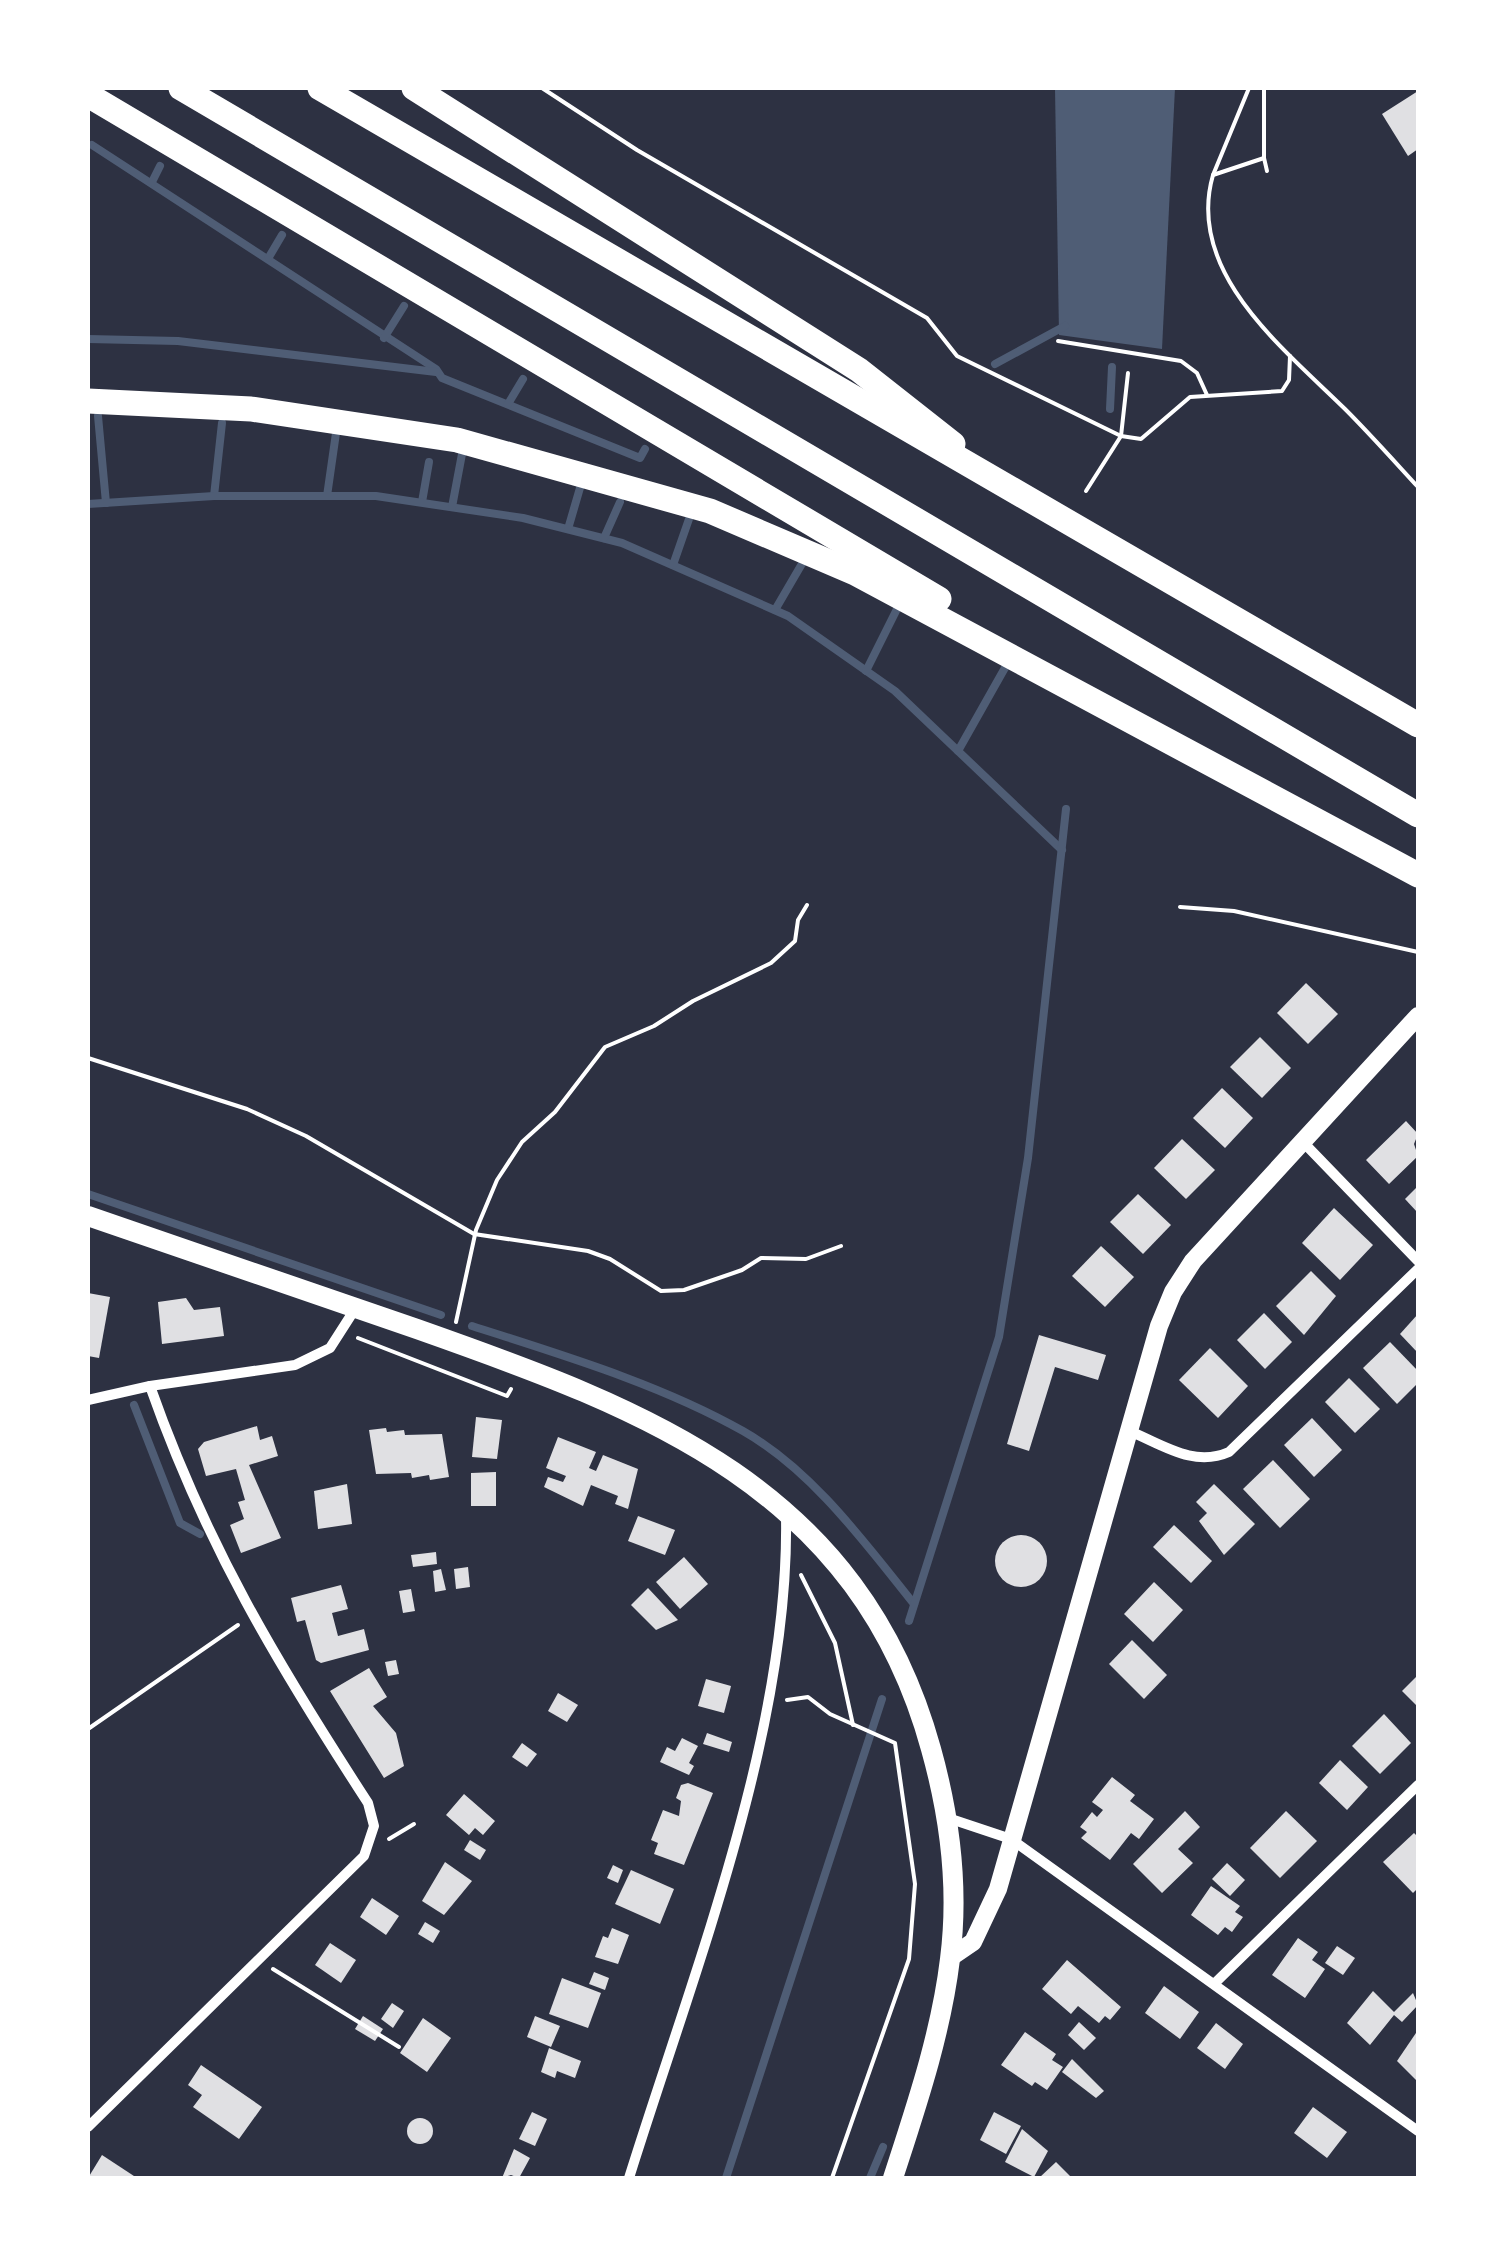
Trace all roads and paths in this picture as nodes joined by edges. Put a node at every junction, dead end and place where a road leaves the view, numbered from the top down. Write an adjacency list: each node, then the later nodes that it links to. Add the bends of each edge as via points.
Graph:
1 (181, 88): 22 (highway)
2 (320, 88): 17 (highway)
3 (542, 88): 16 (path, via 927,318 957,356)
4 (1249, 88): 10 (path)
5 (1264, 88): 8 (path)
6 (419, 90): 17 (highway, via 859,370)
7 (88, 94): 20 (highway, via 770,495)
8 (1264, 158): 9 (path); 10 (path)
9 (1267, 172)
10 (1213, 175): 12 (path, via 1208,231 1219,262 1243,303)
11 (1058, 342): 14 (path, via 1181,361 1197,373)
12 (1290, 356): 14 (path, via 1282,391); 18 (path)
13 (1128, 373): 16 (path)
14 (1206, 395): 16 (path, via 1190,396 1141,439)
15 (88, 402): 20 (highway, via 251,409 382,427 630,486 855,573)
16 (1121, 436): 19 (path)
17 (998, 484): 21 (highway)
18 (1418, 487)
19 (1086, 491)
20 (1138, 722): 23 (highway)
21 (1418, 725)
22 (1418, 815)
23 (1418, 875)
24 (807, 905): 31 (path, via 795,940 771,963 605,1047 556,1112 522,1142 496,1180)
25 (1180, 907): 26 (path, via 1291,922)
26 (1418, 952)
27 (1418, 1016): 29 (street)
28 (88, 1058): 31 (path, via 306,1136)
29 (1303, 1142): 33 (street); 41 (street, via 1173,1292)
30 (88, 1216): 35 (main road)
31 (474, 1234): 32 (path, via 588,1251 662,1292 684,1290 761,1258 806,1260); 37 (path)
32 (841, 1246)
33 (1418, 1261)
34 (1418, 1269): 41 (street, via 1230,1452 1209,1461 1188,1457)
35 (356, 1308): 36 (street); 37 (main road)
36 (344, 1332): 38 (path, via 507,1396); 39 (street, via 330,1348 295,1365)
37 (452, 1342): 42 (main road, via 664,1427 743,1476)
38 (514, 1384)
39 (150, 1386): 40 (street); 44 (street, via 202,1519)
40 (88, 1400)
41 (1127, 1430): 51 (street)
42 (786, 1513): 43 (street); 49 (main road, via 856,1592 911,1684)
43 (786, 1546): 45 (street); 46 (path, via 835,1644)
44 (250, 1617): 47 (path); 52 (street, via 368,1803)
45 (768, 1705): 46 (path, via 803,1696); 59 (street, via 742,1813)
46 (854, 1725): 60 (path, via 895,1744 915,1884 909,1959)
47 (88, 1730)
48 (1418, 1784): 55 (street)
49 (948, 1818): 51 (street); 53 (main road)
50 (414, 1824): 52 (path)
51 (1011, 1839): 53 (street, via 998,1889 973,1942); 55 (street)
52 (372, 1842): 57 (street)
53 (950, 1957): 61 (main road, via 920,2096)
54 (264, 1964): 56 (path)
55 (1216, 1982): 58 (street)
56 (399, 2047)
57 (88, 2126)
58 (1418, 2131)
59 (629, 2178)
60 (832, 2178)
61 (893, 2178)

